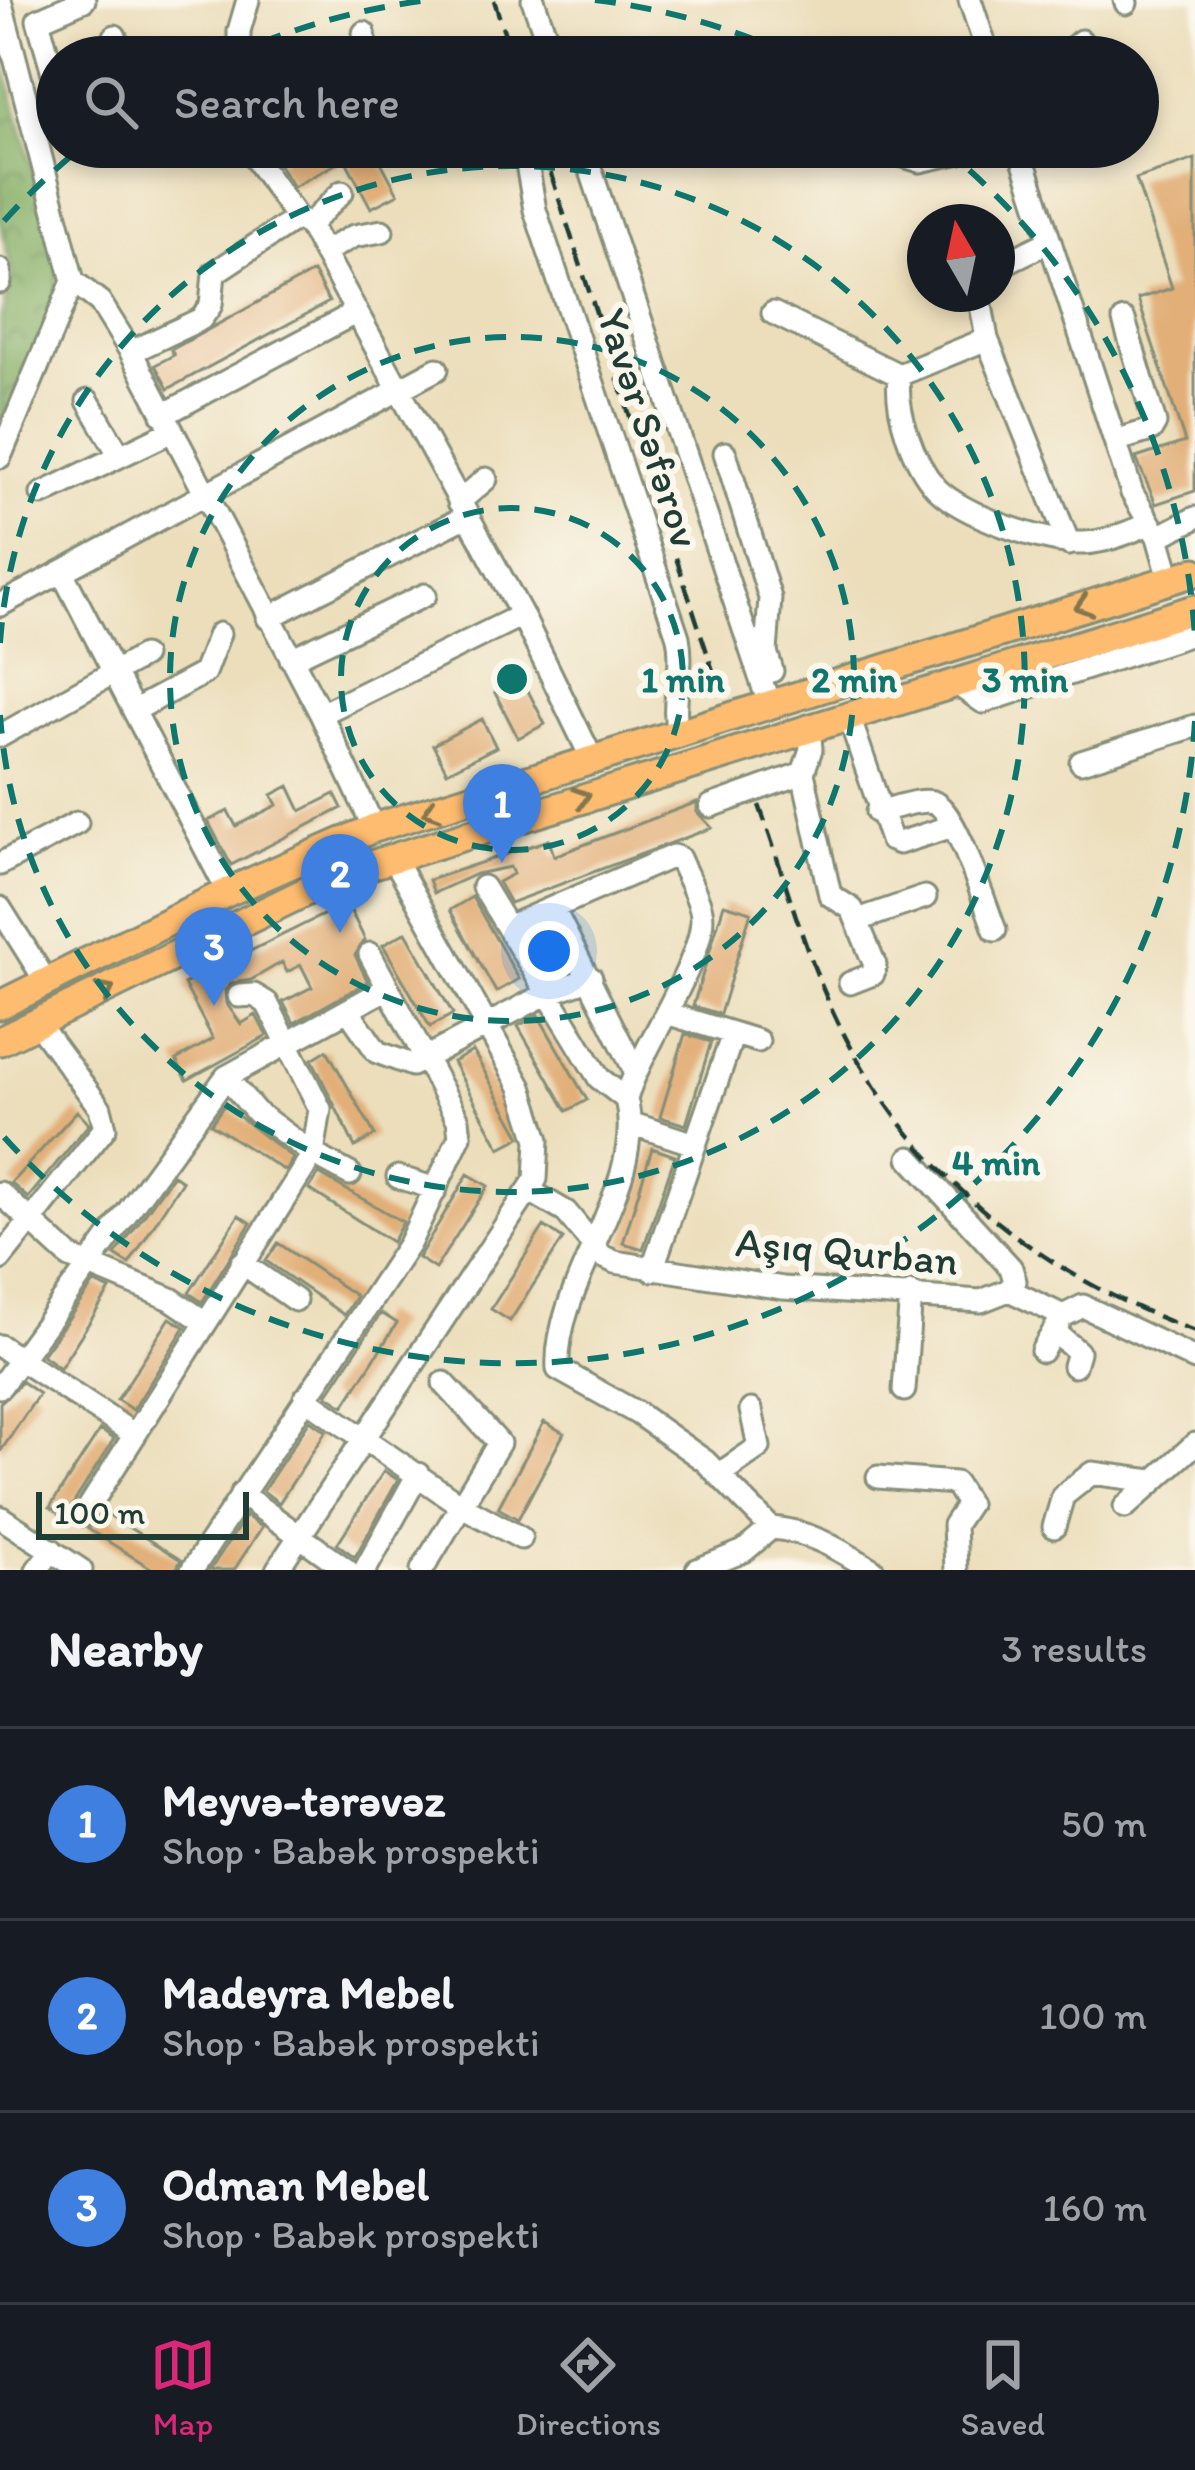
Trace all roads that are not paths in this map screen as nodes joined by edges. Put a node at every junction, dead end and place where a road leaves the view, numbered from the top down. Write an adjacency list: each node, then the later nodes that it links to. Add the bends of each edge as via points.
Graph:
1 (0, 0): 12 (street)
2 (85, 0): 7 (street, via 40,15)
3 (248, 0): 8 (street)
4 (533, 0): 10 (street)
5 (970, 0): 11 (street)
6 (364, 33): 9 (street)
7 (45, 36)
8 (242, 36)
9 (364, 36)
10 (546, 36)
11 (982, 36)
12 (22, 80): 13 (street); 14 (street)
13 (36, 80)
14 (36, 113)
15 (53, 168): 27 (street)
16 (263, 168): 21 (street)
17 (528, 168): 70 (street, Yavər Səfərov, via 678,637)
18 (590, 168): 64 (street)
19 (1026, 168): 23 (street)
20 (342, 192): 21 (street)
21 (303, 222): 24 (street); 34 (street, via 214,273 201,319)
22 (382, 231): 24 (street)
23 (1050, 242): 25 (street); 40 (street)
24 (324, 252): 30 (street)
25 (1015, 259)
26 (0, 270): 28 (street)
27 (74, 281): 34 (street, via 100,302); 43 (street)
28 (0, 282)
29 (982, 312): 33 (street)
30 (355, 313): 37 (street); 39 (street)
31 (773, 313): 36 (street)
32 (1124, 320): 40 (street, via 1155,423)
33 (987, 339): 36 (street); 50 (street)
34 (131, 352): 39 (street)
35 (436, 369): 37 (street)
36 (899, 374): 50 (street, via 900,414 940,492 1029,535)
37 (396, 393): 46 (street); 47 (street)
38 (88, 401): 42 (street)
39 (166, 424): 42 (street); 46 (street)
40 (1115, 442): 49 (street)
41 (725, 452): 64 (street, via 770,598 766,652)
42 (119, 456): 45 (street)
43 (0, 457)
44 (486, 479): 47 (street)
45 (42, 494)
46 (206, 497): 51 (street); 57 (street)
47 (463, 509): 56 (street); 57 (street)
48 (1195, 518): 49 (street)
49 (1152, 531): 50 (street); 52 (street)
50 (1069, 544)
51 (63, 574): 54 (street); 62 (street)
52 (1183, 575): 64 (main road, one-way to 64)
53 (425, 595): 61 (street)
54 (0, 605)
55 (1195, 609): 63 (main road)
56 (522, 614): 66 (street); 72 (street)
57 (268, 618): 61 (street)
58 (1195, 633): 63 (street, via 983,702)
59 (219, 634): 65 (street, via 204,673)
60 (143, 656): 62 (street)
61 (291, 659): 66 (street)
62 (113, 672): 65 (street); 71 (street)
63 (954, 682): 67 (main road)
64 (775, 702): 70 (main road)
65 (135, 710): 83 (street)
66 (321, 714): 79 (street)
67 (848, 714): 68 (main road); 76 (street)
68 (809, 726): 74 (street); 80 (main road, one-way to 68)
69 (1195, 726): 73 (street)
70 (678, 734): 72 (main road)
71 (0, 736)
72 (592, 761): 79 (main road, one-way to 79)
73 (1081, 762)
74 (803, 773): 75 (street); 87 (street, via 830,895)
75 (711, 806)
76 (878, 812): 78 (street, via 930,801); 78 (street, via 884,832 899,842)
77 (77, 823): 81 (street)
78 (953, 826): 89 (street)
79 (374, 828): 83 (main road)
80 (393, 857): 100 (main road, one-way to 80, via 292,896); 101 (street)
81 (0, 864)
82 (483, 886): 88 (street)
83 (228, 892): 92 (main road)
84 (925, 897): 87 (street)
85 (0, 908): 92 (street)
86 (553, 908): 88 (street); 91 (street); 99 (street, via 679,858 702,918)
87 (858, 920): 93 (street, via 875,965 873,974)
88 (508, 927): 95 (street)
89 (994, 930)
90 (370, 954): 94 (street)
91 (591, 978): 95 (street); 107 (street)
92 (47, 982): 97 (main road)
93 (850, 983)
94 (386, 989): 98 (street); 106 (street)
95 (546, 994): 101 (street); 109 (street, via 599,1078)
96 (239, 996): 105 (street, via 267,1003)
97 (0, 1005)
98 (348, 1010): 105 (street); 106 (street, via 376,1052 412,1065)
99 (666, 1012): 102 (street); 107 (street)
100 (39, 1025): 103 (main road); 119 (street, via 100,1108 105,1128)
101 (484, 1026): 106 (street); 117 (street, via 533,1116 538,1163)
102 (733, 1034): 104 (street); 111 (street)
103 (0, 1041)
104 (758, 1041)
105 (288, 1042): 108 (street); 112 (street, via 320,1109)
106 (426, 1061): 116 (street, via 460,1129)
107 (634, 1069): 109 (street)
108 (226, 1077): 112 (street, via 256,1112); 122 (street)
109 (626, 1099): 110 (street)
110 (633, 1124): 111 (street); 120 (street)
111 (694, 1144): 124 (street)
112 (313, 1154): 114 (street); 123 (street)
113 (910, 1158): 125 (street, Aşıq Qurban, via 1011,1268)
114 (350, 1174)
115 (398, 1177): 116 (street)
116 (436, 1190): 137 (street)
117 (530, 1191): 120 (street, Aşıq Qurban, via 566,1212); 140 (street)
118 (0, 1192): 119 (street)
119 (30, 1225): 121 (street); 122 (street)
120 (592, 1245): 124 (street, Aşıq Qurban, via 615,1262); 144 (street, via 557,1369 637,1413)
121 (0, 1259)
122 (87, 1262): 128 (street); 130 (street)
123 (242, 1262): 127 (street); 128 (street)
124 (652, 1270): 126 (street, Aşıq Qurban, via 784,1288)
125 (1009, 1290): 126 (street, Aşıq Qurban, via 981,1301); 129 (street)
126 (911, 1293): 136 (street)
127 (295, 1300)
128 (205, 1322): 139 (street)
129 (1059, 1324): 131 (street); 132 (street, via 1083,1306); 133 (street, via 1078,1352)
130 (9, 1351): 135 (street); 139 (street)
131 (1042, 1352)
132 (1195, 1360)
133 (1074, 1366)
134 (444, 1384): 148 (street, via 499,1443)
135 (0, 1388)
136 (904, 1390)
137 (305, 1398): 140 (street); 147 (street)
138 (751, 1410): 144 (street, via 759,1447)
139 (135, 1435): 150 (street)
140 (365, 1437): 143 (street); 154 (street)
141 (1194, 1445): 142 (street); 146 (street)
142 (1195, 1473)
143 (418, 1474): 148 (street); 164 (street)
144 (718, 1475): 153 (street)
145 (878, 1477): 167 (street, via 955,1484 964,1492 968,1504 953,1535)
146 (1152, 1481): 149 (street); 152 (street, via 1092,1474 1064,1496)
147 (241, 1494): 154 (street); 161 (street)
148 (463, 1506): 155 (street); 165 (street)
149 (1125, 1507)
150 (84, 1515)
151 (0, 1516): 156 (street)
152 (1054, 1527)
153 (771, 1528): 157 (street); 158 (street, via 796,1530)
154 (299, 1537): 162 (street); 163 (street)
155 (521, 1538)
156 (52, 1550): 159 (street); 160 (street)
157 (747, 1560): 166 (street)
158 (867, 1568)
159 (37, 1570)
160 (81, 1570)
161 (192, 1570)
162 (277, 1570)
163 (346, 1570)
164 (365, 1570)
165 (422, 1570)
166 (697, 1570)
167 (956, 1570)

